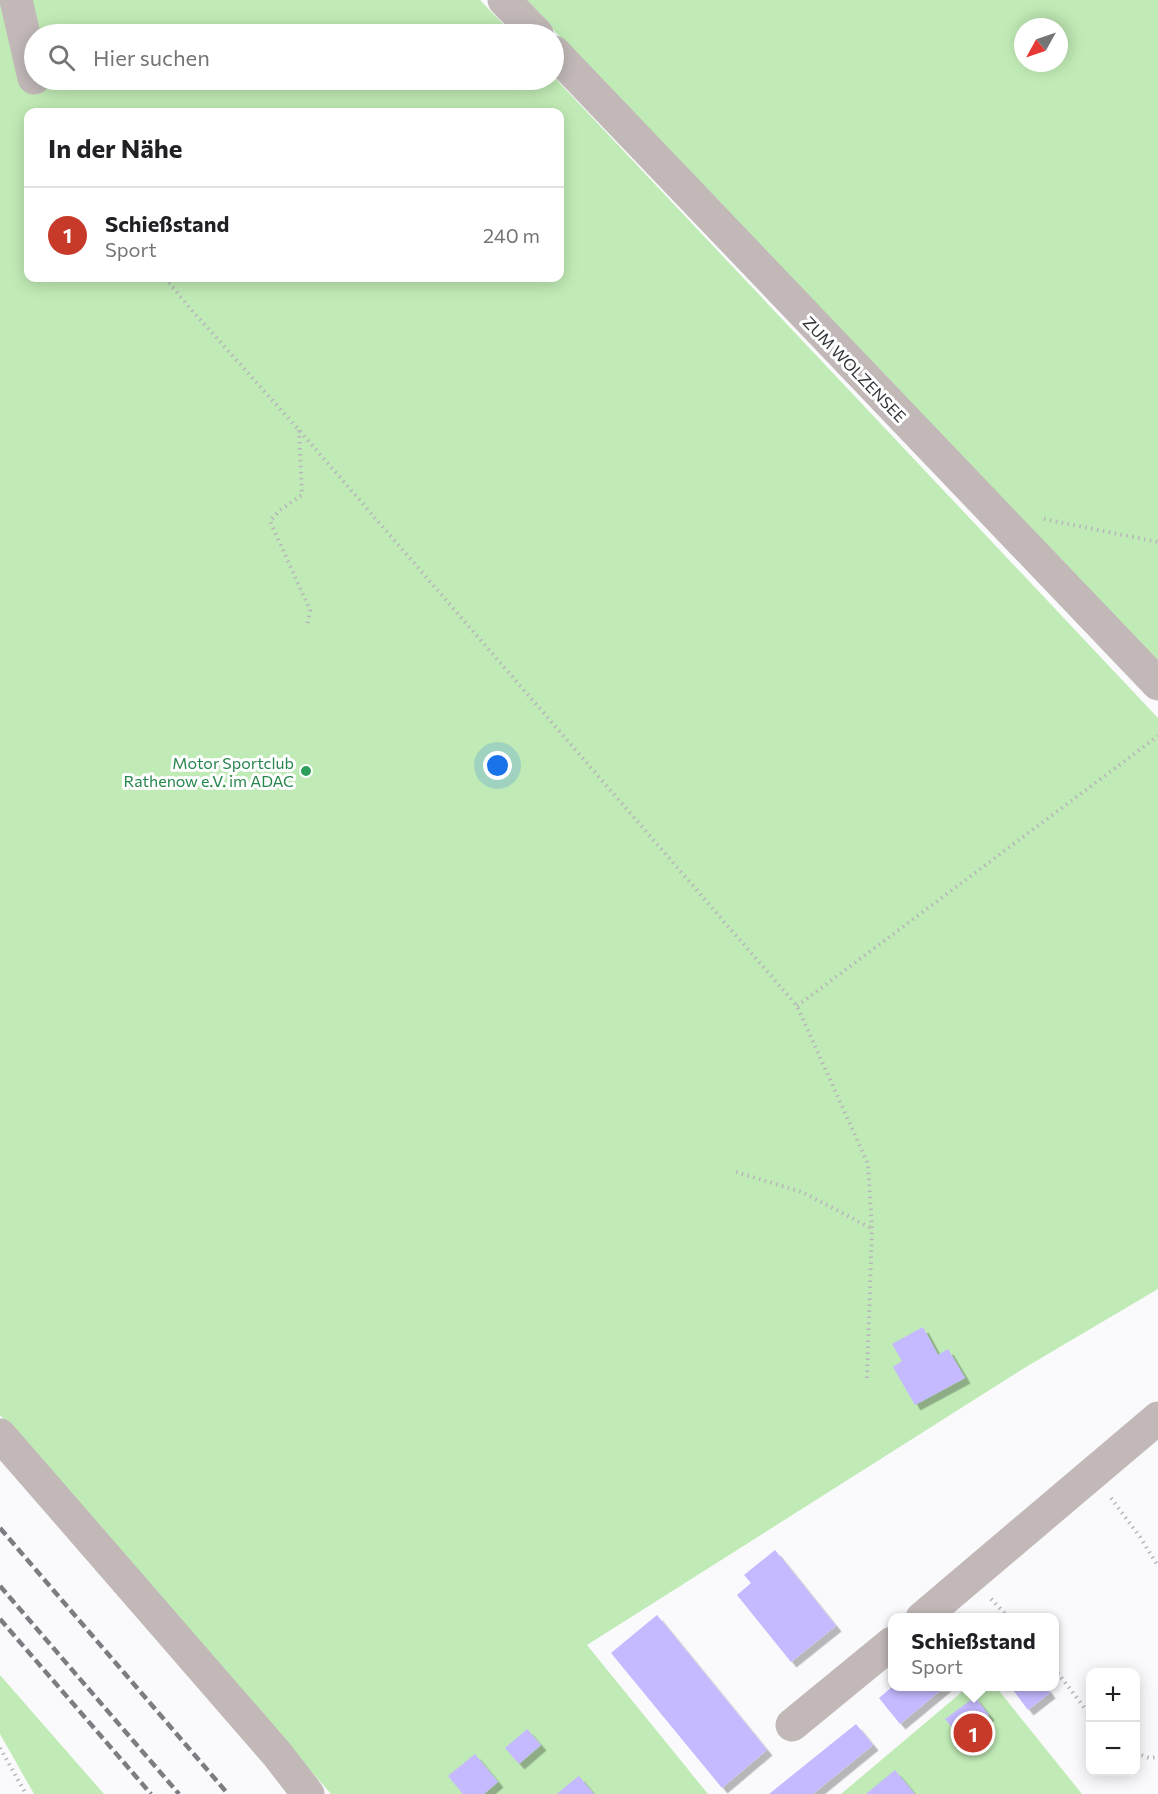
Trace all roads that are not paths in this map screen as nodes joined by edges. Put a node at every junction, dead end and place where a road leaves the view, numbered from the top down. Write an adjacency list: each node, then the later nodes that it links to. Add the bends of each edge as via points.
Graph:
1 (16, 0): 4 (lane)
2 (504, 0): 3 (lane)
3 (527, 24)
4 (24, 33)
5 (564, 62): 6 (lane, ZUM WOLZENSEE)
6 (1158, 684)
7 (1158, 1418): 9 (lane)
8 (0, 1435): 12 (lane)
9 (927, 1613)
10 (888, 1646): 11 (lane)
11 (792, 1725)
12 (308, 1794)

